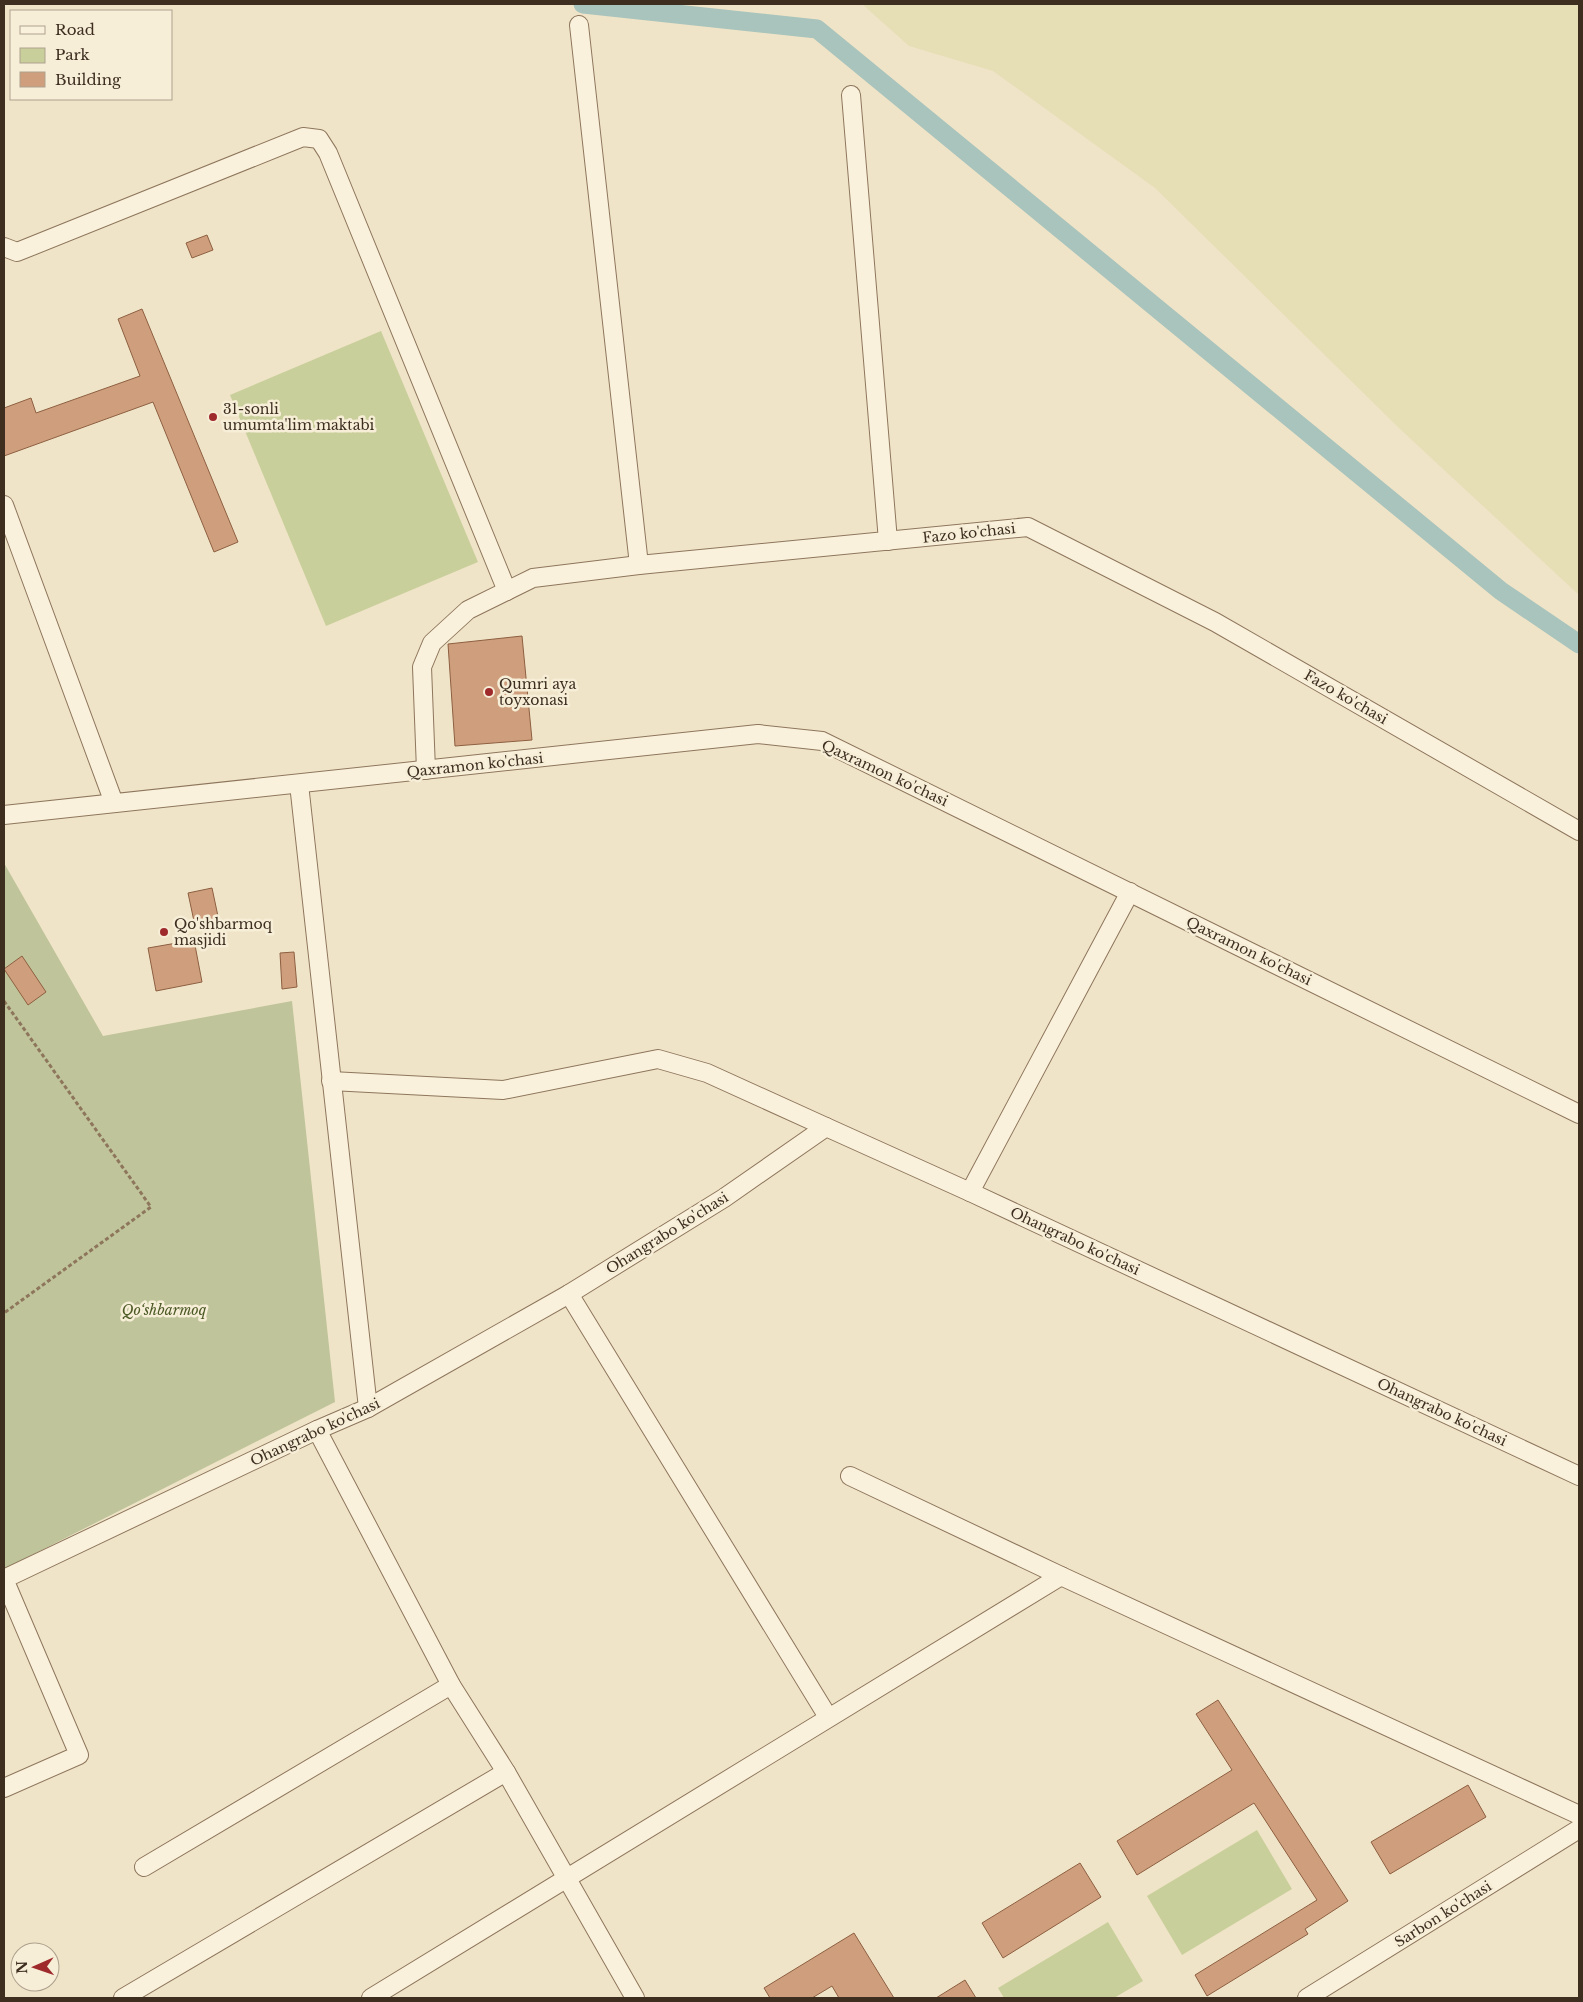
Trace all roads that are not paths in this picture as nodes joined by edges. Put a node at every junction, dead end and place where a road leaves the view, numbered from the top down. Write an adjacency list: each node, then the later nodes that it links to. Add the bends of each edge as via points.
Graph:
1 (579, 25): 6 (street)
2 (852, 95): 5 (street)
3 (4, 247): 7 (street, via 17,252 303,137 319,139 328,153)
4 (4, 505): 10 (street)
5 (888, 541): 6 (street, Fazo ko'chasi); 12 (street, Fazo ko'chasi, via 1028,526 1215,622)
6 (639, 565): 7 (street, Fazo ko'chasi, via 532,578)
7 (508, 591): 8 (street, Fazo ko'chasi, via 468,610 432,644 422,667)
8 (426, 770): 9 (street, Qaxramon ko'chasi); 13 (street, Qaxramon ko'chasi, via 758,734 822,741)
9 (299, 784): 10 (street, Qaxramon ko'chasi); 14 (street)
10 (114, 803): 11 (street, Qaxramon ko'chasi)
11 (4, 815)
12 (1579, 831)
13 (1130, 892): 15 (street, Qaxramon ko'chasi); 17 (street)
14 (331, 1081): 16 (street, via 503,1090 658,1059 707,1073); 19 (street)
15 (1579, 1114)
16 (826, 1127): 17 (street, Ohangrabo ko'chasi); 18 (street, Ohangrabo ko'chasi, via 724,1198)
17 (970, 1192): 22 (street, Ohangrabo ko'chasi)
18 (569, 1294): 19 (street, Ohangrabo ko'chasi); 25 (street)
19 (368, 1408): 20 (street, Ohangrabo ko'chasi)
20 (317, 1430): 24 (street); 27 (street, Ohangrabo ko'chasi, via 4,1579 78,1755)
21 (850, 1476): 23 (street)
22 (1579, 1476)
23 (1061, 1576): 25 (street); 28 (street)
24 (451, 1685): 26 (street); 30 (street)
25 (828, 1717): 31 (street)
26 (506, 1772): 31 (street); 32 (street)
27 (4, 1788)
28 (1579, 1815)
29 (1577, 1837): 35 (street, Sarbon ko'chasi)
30 (144, 1867)
31 (566, 1878): 33 (street); 34 (street)
32 (123, 1998)
33 (371, 1998)
34 (636, 1998)
35 (1307, 1998)

